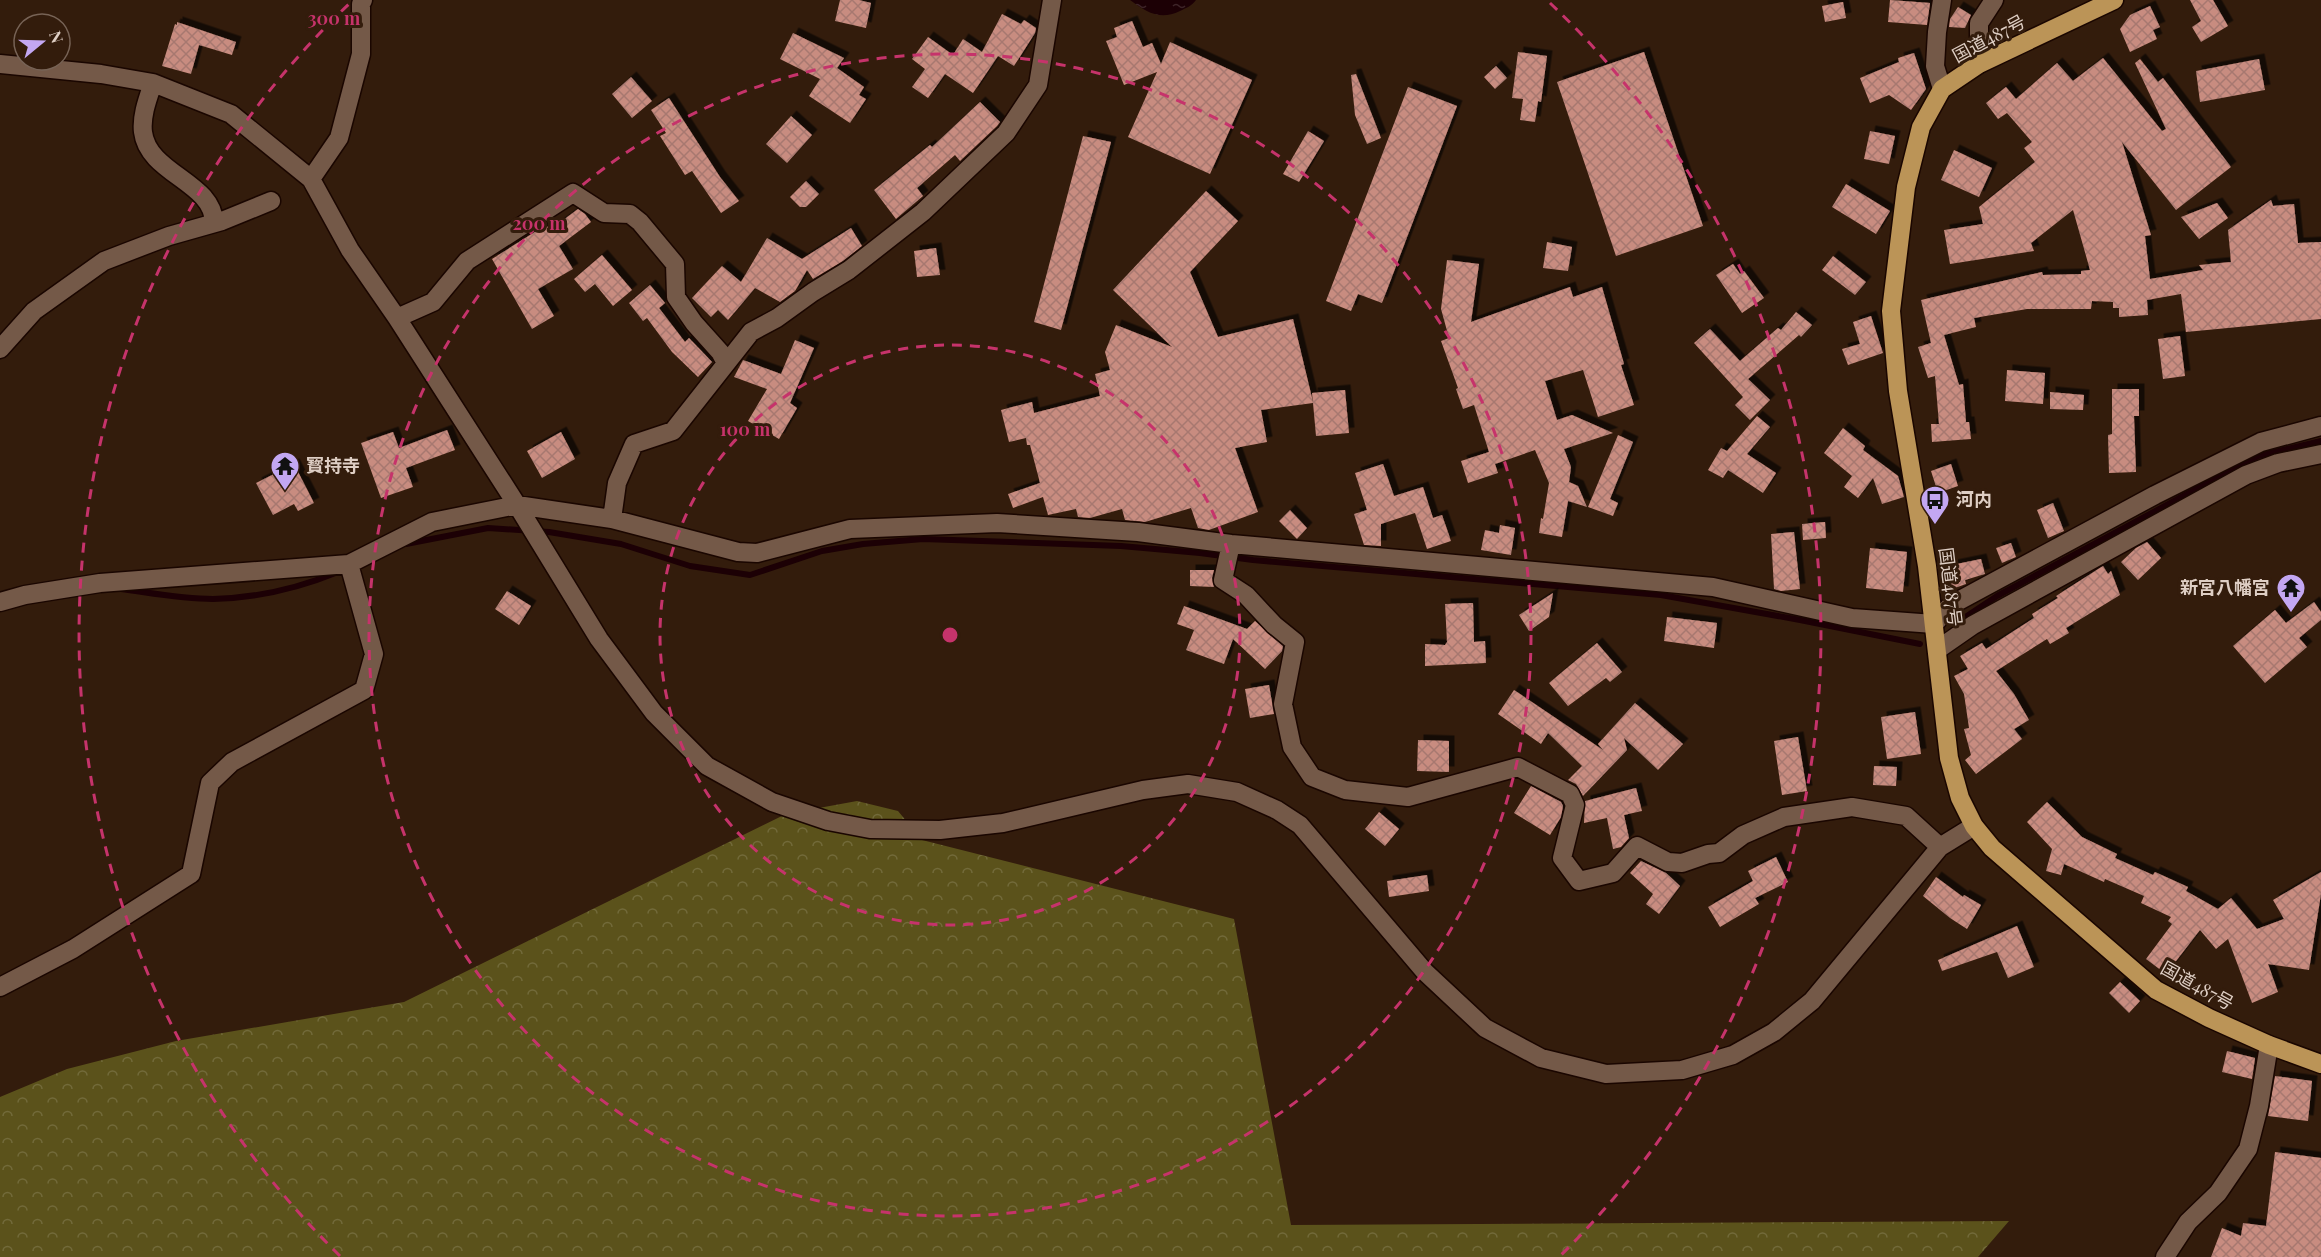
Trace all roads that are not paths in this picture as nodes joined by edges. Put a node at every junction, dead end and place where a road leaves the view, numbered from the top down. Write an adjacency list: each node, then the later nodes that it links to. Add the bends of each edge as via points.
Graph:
1 (363, 0): 10 (street, via 362,54 339,138)
2 (1053, 0): 15 (street, via 1038,85 1006,133 923,212 866,256 751,332)
3 (1942, 0): 9 (street, via 1935,66)
4 (1994, 0): 7 (street, via 1979,23)
5 (2114, 0): 7 (highway, 国道487号)
6 (0, 64): 8 (street)
7 (1979, 64): 9 (highway, 国道487号)
8 (153, 82): 10 (street, via 231,114); 12 (street, via 145,112 146,141 153,156 209,202)
9 (1942, 89): 23 (highway, 国道487号, via 1921,127 1906,187 1891,311 1898,391)
10 (311, 179): 13 (street, via 350,250)
11 (271, 201): 12 (street)
12 (214, 223): 14 (street, via 104,261 34,311)
13 (397, 318): 15 (street, via 433,302 467,261 573,193 604,213 630,214 640,222 675,264 676,297); 18 (street)
14 (0, 349)
15 (726, 363): 19 (street, via 673,431 634,444 617,483)
16 (2321, 426): 23 (street, via 2261,442 2155,495 1951,605)
17 (2321, 454): 24 (street, via 2246,475 1973,625)
18 (517, 505): 19 (street); 21 (street, via 432,522); 26 (street, via 599,639 654,713 707,766 772,802 828,821 870,829 940,830 1003,823 1143,790 1188,784 1237,792 1300,825 1425,972 1485,1028 1541,1058 1606,1074 1682,1070 1733,1055 1774,1032 1812,1001)
19 (612, 519): 20 (street, via 738,552 758,553 850,529 997,523 1138,532)
20 (1231, 544): 23 (street, via 1713,587 1852,618); 26 (street, via 1223,580 1246,595 1295,642 1283,704 1292,747 1312,777 1345,790 1408,797 1518,767 1570,794 1575,805 1562,858 1579,881 1613,873 1637,846 1668,862 1682,863 1719,853 1743,835 1784,818 1852,807 1906,816)
21 (349, 564): 22 (street, via 100,583); 27 (street, via 374,654 364,690 232,762 210,783 190,874 73,949)
22 (0, 602)
23 (1934, 624): 24 (highway, 国道487号)
24 (1937, 650): 25 (highway, 国道487号, via 1949,758 1960,798)
25 (1974, 826): 26 (street); 28 (highway, 国道487号, via 2029,882 2156,990)
26 (1940, 847)
27 (0, 987)
28 (2269, 1045): 29 (highway, 国道487号); 30 (street, via 2248,1149 2218,1192 2188,1222)
29 (2321, 1064)
30 (2165, 1257)

